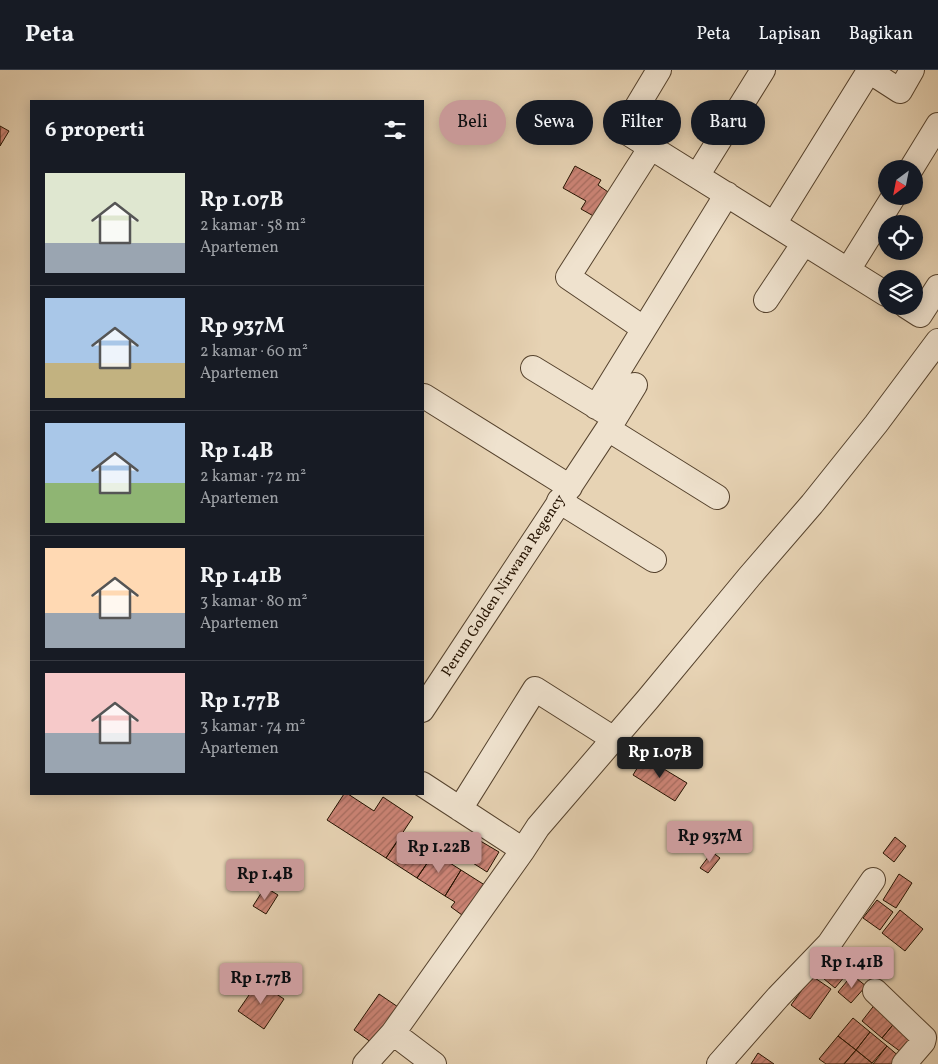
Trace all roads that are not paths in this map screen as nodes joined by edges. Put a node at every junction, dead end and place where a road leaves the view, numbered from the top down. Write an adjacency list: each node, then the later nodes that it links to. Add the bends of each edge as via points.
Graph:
1 (659, 70): 5 (street, via 623,130)
2 (763, 70): 7 (street)
3 (912, 70): 10 (street, via 900,91 869,71)
4 (938, 125): 6 (street)
5 (651, 147): 7 (street); 17 (street, via 568,277)
6 (917, 160)
7 (697, 176): 8 (street)
8 (726, 194): 10 (street); 17 (street)
9 (888, 205): 12 (street)
10 (774, 224): 11 (street)
11 (804, 243): 12 (street); 15 (street)
12 (848, 270): 14 (street)
13 (938, 287): 16 (street)
14 (878, 289)
15 (766, 300)
16 (927, 324): 22 (street); 30 (street, via 876,424 538,827)
17 (643, 328): 21 (street)
18 (533, 368): 21 (street)
19 (635, 385): 21 (street)
20 (424, 396): 23 (street)
21 (606, 418): 23 (street, Perum Golden Nirwana Regency); 24 (street)
22 (862, 428)
23 (564, 494): 25 (street); 26 (street, Perum Golden Nirwana Regency)
24 (717, 497)
25 (654, 560)
26 (424, 707)
27 (606, 734): 29 (street, via 535,689)
28 (424, 785): 29 (street)
29 (460, 809): 30 (street)
30 (523, 850): 33 (street)
31 (873, 880): 36 (street, via 829,944)
32 (874, 991): 37 (street, via 924,1038)
33 (393, 1033): 34 (street); 35 (street)
34 (365, 1064)
35 (434, 1064)
36 (719, 1064)
37 (904, 1064)

